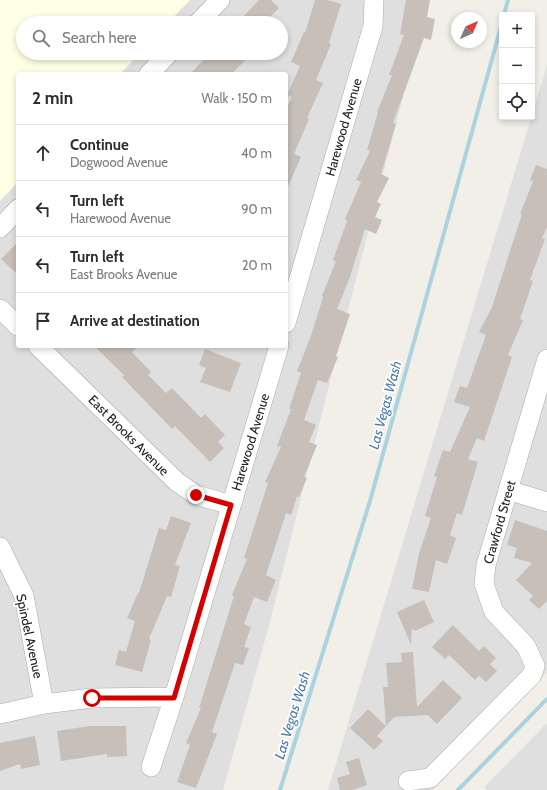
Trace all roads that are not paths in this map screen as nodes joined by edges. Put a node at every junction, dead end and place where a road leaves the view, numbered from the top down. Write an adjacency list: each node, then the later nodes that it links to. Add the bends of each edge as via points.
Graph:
1 (220, 0): 3 (street)
2 (374, 0): 8 (street, Harewood Avenue, via 373,26)
3 (205, 16)
4 (162, 60): 5 (street)
5 (151, 72)
6 (16, 211): 7 (street)
7 (0, 228)
8 (292, 279): 10 (street, Harewood Avenue)
9 (0, 308): 11 (street)
10 (288, 308)
11 (16, 324)
12 (40, 348): 17 (street, East Brooks Avenue, via 177,482 196,495)
13 (278, 348): 17 (street, Harewood Avenue)
14 (547, 359): 15 (street, Crawford Street)
15 (508, 490): 16 (street); 23 (street, Crawford Street, via 486,565 484,584 494,612 526,646 535,666 532,675 430,778)
16 (547, 502)
17 (231, 505): 19 (street, Harewood Avenue)
18 (0, 547): 20 (street, Spindel Avenue, via 24,596)
19 (174, 698): 20 (street, via 92,698); 22 (street, Harewood Avenue)
20 (44, 704): 21 (street)
21 (0, 714)
22 (151, 768)
23 (408, 781)

